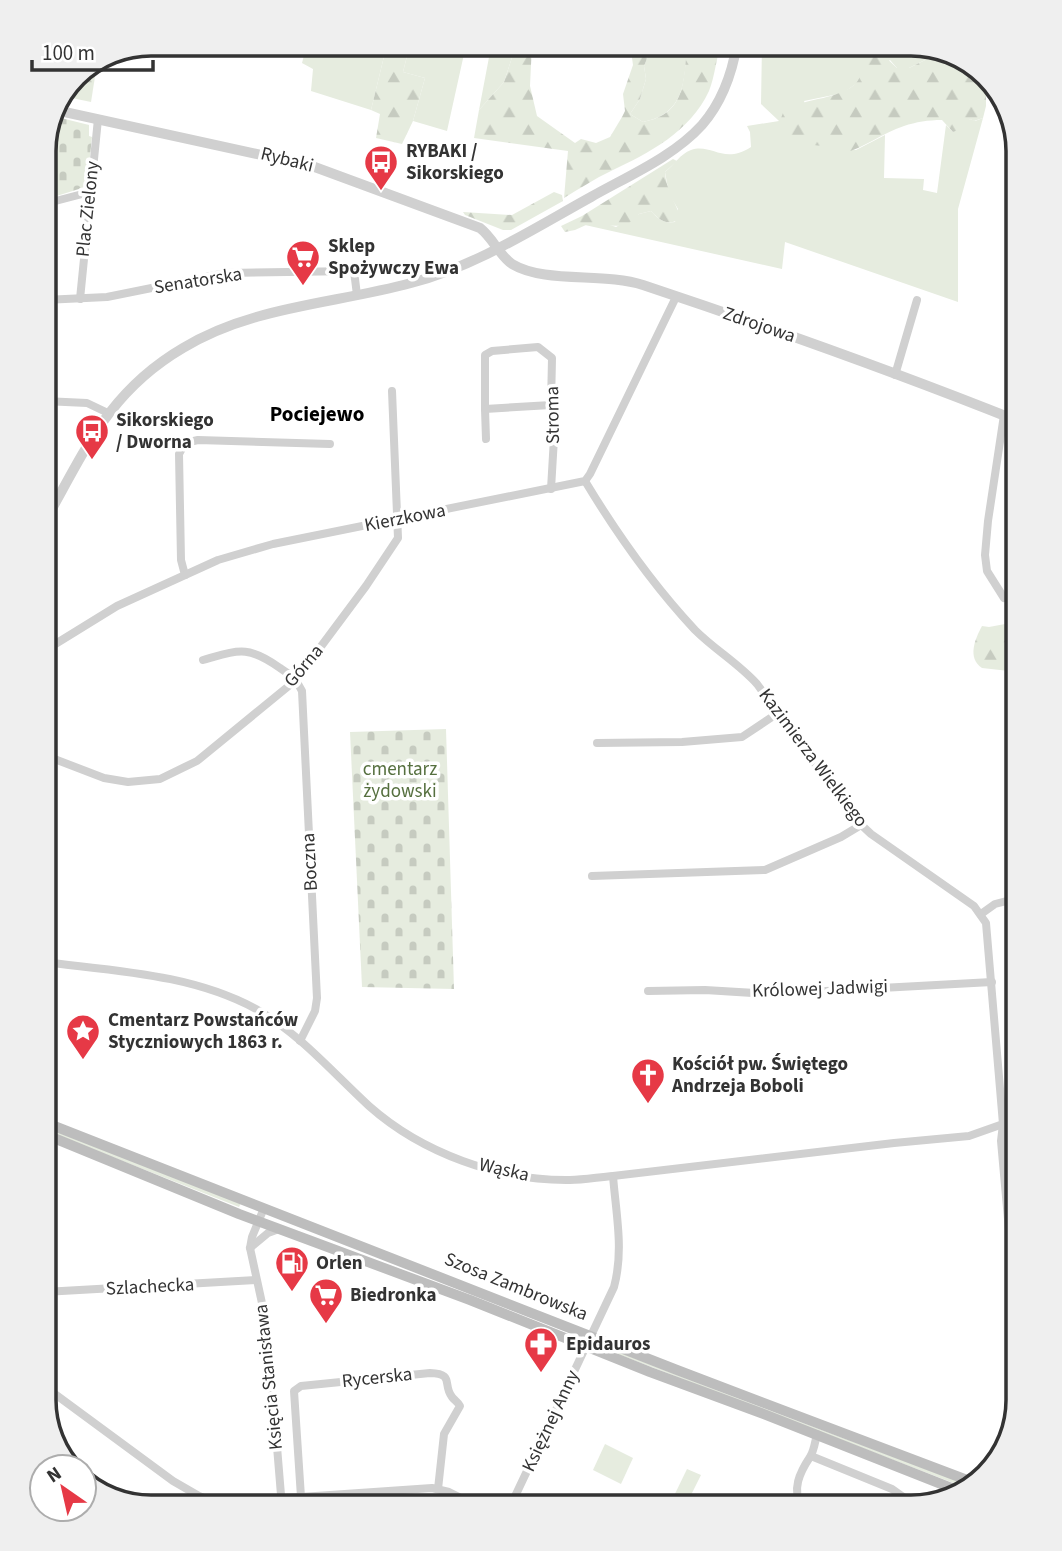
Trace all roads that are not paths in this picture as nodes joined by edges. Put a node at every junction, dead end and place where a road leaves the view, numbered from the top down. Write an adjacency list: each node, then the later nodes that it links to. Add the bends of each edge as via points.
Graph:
1 (734, 56): 6 (street, via 723,94 693,134 655,161)
2 (65, 112): 3 (street, Rybaki)
3 (98, 119): 4 (street, Plac Zielony); 6 (street, Rybaki, via 323,169 471,224 487,233)
4 (90, 192): 5 (street); 9 (street, Plac Zielony)
5 (56, 201)
6 (499, 248): 7 (street, via 438,275); 8 (street, Zdrojowa, via 511,263 529,271 627,281)
7 (357, 295): 9 (street, Senatorska, via 354,271 226,273); 17 (street, via 251,317 205,335 150,370)
8 (676, 297): 12 (street, Zdrojowa); 22 (street)
9 (80, 299): 10 (street, Senatorska)
10 (56, 300)
11 (917, 300): 12 (street)
12 (895, 375): 18 (street, Zdrojowa)
13 (391, 391): 25 (street, Górna)
14 (56, 402): 17 (street, via 87,403)
15 (551, 405): 16 (street); 16 (street, Stroma, via 553,361 538,347 485,355); 23 (street, Stroma)
16 (485, 409): 20 (street)
17 (108, 413): 24 (street)
18 (1006, 417)
19 (1006, 437): 27 (street, via 985,555 987,571)
20 (486, 439)
21 (330, 444): 26 (street, via 185,443 179,454)
22 (585, 481): 23 (street, Kierzkowa); 31 (street, Kazimierza Wielkiego, via 617,533 694,629 745,670)
23 (551, 489): 25 (street, Kierzkowa)
24 (56, 501)
25 (398, 519): 26 (street, Kierzkowa, via 255,548); 30 (street, Górna, via 395,545)
26 (185, 575): 28 (street, Kierzkowa, via 104,613)
27 (1004, 598)
28 (56, 643)
29 (203, 660): 30 (street, via 254,652)
30 (296, 680): 33 (street, Górna, via 197,761 160,779 111,780); 41 (street, Boczna, via 303,697 317,998)
31 (778, 713): 32 (street, via 742,737); 34 (street, Kazimierza Wielkiego)
32 (597, 743)
33 (56, 760)
34 (861, 825): 35 (street, via 765,870); 37 (street, Kazimierza Wielkiego)
35 (592, 876)
36 (1006, 901): 37 (street)
37 (981, 914): 39 (street, via 988,930)
38 (56, 963): 41 (street, Wąska, via 143,974 222,993 258,1010)
39 (992, 982): 40 (street, Królowej Jadwigi, via 770,994); 42 (street)
40 (648, 991)
41 (300, 1041): 45 (street, Wąska, via 380,1115 431,1147 521,1176 572,1180)
42 (1003, 1124): 45 (street, Wąska, via 969,1136); 46 (street)
43 (56, 1127): 47 (main road, Szosa Zambrowska)
44 (56, 1139): 48 (main road, Szosa Zambrowska)
45 (613, 1176): 57 (street, Księżnej Anny, via 619,1268)
46 (1006, 1197)
47 (264, 1208): 49 (street, Księcia Stanisława); 52 (main road, Szosa Zambrowska)
48 (239, 1214): 49 (main road, Szosa Zambrowska); 51 (street)
49 (258, 1221): 50 (main road, Szosa Zambrowska); 51 (street, Księcia Stanisława)
50 (279, 1229): 53 (street); 54 (main road, Szosa Zambrowska)
51 (252, 1237): 53 (street, Księcia Stanisława)
52 (357, 1243): 54 (main road, via 358,1252); 57 (main road, Szosa Zambrowska)
53 (250, 1248): 55 (street, Księcia Stanisława)
54 (352, 1256): 58 (main road, Szosa Zambrowska)
55 (256, 1280): 56 (street, Szlachecka); 66 (street, Księcia Stanisława, via 269,1339)
56 (56, 1291)
57 (592, 1336): 58 (street, Księżnej Anny); 62 (main road, Szosa Zambrowska)
58 (586, 1346): 60 (main road, Szosa Zambrowska); 70 (street, Księżnej Anny)
59 (56, 1395): 65 (street)
60 (817, 1434): 61 (street); 63 (main road, Szosa Zambrowska)
61 (811, 1456): 71 (street, via 796,1489); 72 (street)
62 (963, 1479)
63 (949, 1487)
64 (438, 1489): 67 (street, Rycerska, via 444,1434 460,1406 450,1394 446,1377 430,1373 297,1388 294,1403); 68 (street); 69 (street)
65 (197, 1495)
66 (281, 1495)
67 (302, 1495)
68 (336, 1495)
69 (455, 1495)
70 (516, 1495)
71 (798, 1495)
72 (900, 1495)

